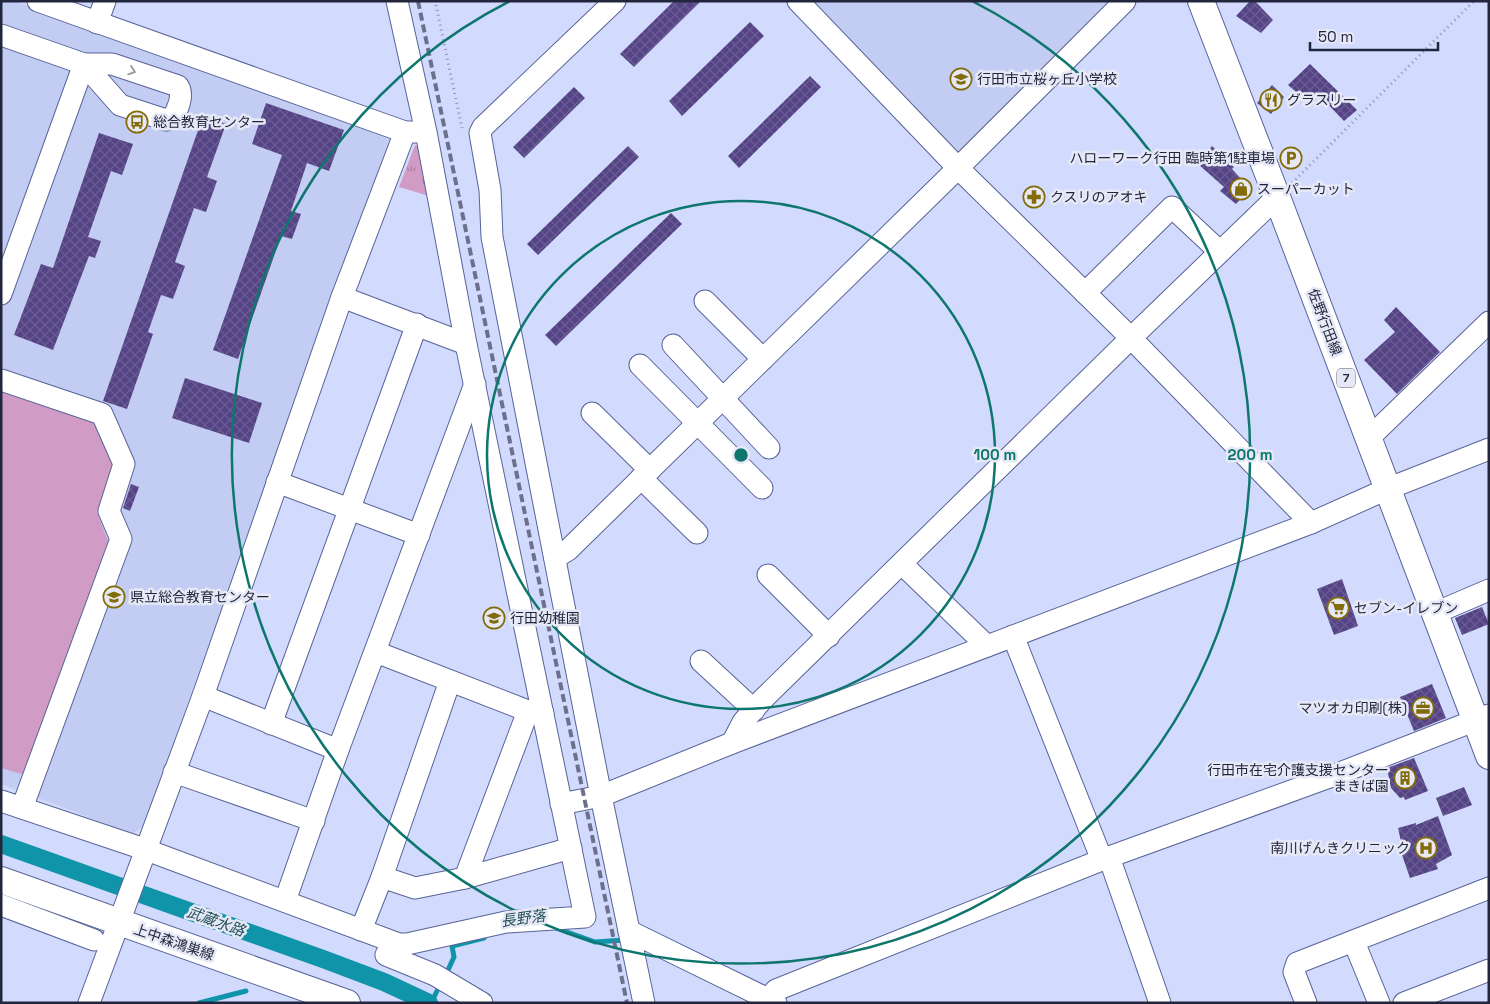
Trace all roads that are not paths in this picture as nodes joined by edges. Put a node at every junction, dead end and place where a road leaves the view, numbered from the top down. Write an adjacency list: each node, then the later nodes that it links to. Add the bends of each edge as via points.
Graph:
1 (38, 1): 8 (street)
2 (105, 1): 8 (street)
3 (397, 1): 11 (street)
4 (615, 1): 42 (street, via 483,126 480,133 490,190 492,237)
5 (798, 1): 12 (street)
6 (1125, 1): 12 (street)
7 (1200, 1): 13 (main road, 佐野行田線 / 7)
8 (97, 23): 10 (street)
9 (1, 35): 16 (street, via 84,64)
10 (405, 132): 11 (street); 17 (street)
11 (426, 132): 22 (street)
12 (958, 168): 15 (street); 24 (street)
13 (1277, 197): 14 (street); 31 (main road, 佐野行田線 / 7)
14 (1220, 252): 15 (street, via 1172,207); 21 (street)
15 (1085, 293): 21 (street)
16 (1, 294)
17 (342, 297): 20 (street); 35 (street)
18 (705, 301): 24 (street)
19 (1489, 322): 31 (street)
20 (417, 324): 22 (street); 38 (street)
21 (1131, 338): 39 (street); 43 (street)
22 (466, 344): 27 (street)
23 (673, 345): 28 (street)
24 (763, 359): 28 (street)
25 (640, 365): 30 (street)
26 (1, 380): 65 (street, via 102,414 124,464 109,511 120,539)
27 (475, 384): 41 (street); 55 (street)
28 (724, 398): 30 (street); 32 (street)
29 (592, 412): 34 (street)
30 (697, 424): 34 (street); 36 (street)
31 (1369, 438): 37 (main road, 佐野行田線 / 7)
32 (770, 448)
33 (1489, 449): 37 (street)
34 (646, 474): 40 (street); 42 (street, via 568,550)
35 (277, 482): 38 (street); 53 (street)
36 (762, 488)
37 (1387, 489): 39 (street); 46 (main road, 佐野行田線 / 7)
38 (351, 510): 41 (street); 57 (street)
39 (1311, 523): 48 (street)
40 (697, 533)
41 (419, 535): 50 (street)
42 (555, 558): 62 (street)
43 (902, 564): 47 (street); 49 (street)
44 (768, 575): 47 (street)
45 (1489, 590): 46 (street)
46 (1435, 613): 56 (main road, 佐野行田線 / 7)
47 (829, 636): 54 (street)
48 (1013, 636): 49 (street); 69 (street)
49 (987, 646): 58 (street)
50 (376, 652): 52 (street); 59 (street)
51 (701, 661): 54 (street)
52 (450, 681): 55 (street); 70 (street)
53 (203, 696): 57 (street); 61 (street)
54 (754, 710): 58 (street)
55 (536, 712): 64 (street); 71 (street)
56 (1482, 718): 60 (main road, 佐野行田線 / 7); 69 (street)
57 (271, 724): 59 (street)
58 (732, 743): 62 (street)
59 (338, 750): 66 (street)
60 (1489, 756)
61 (174, 772): 66 (street); 68 (street)
62 (601, 796): 64 (street); 78 (street)
63 (1, 801): 65 (street)
64 (562, 804): 67 (street)
65 (22, 808): 68 (street)
66 (314, 821): 74 (street)
67 (572, 848): 71 (street); 80 (street, via 585,917 506,922 407,944)
68 (144, 850): 74 (street); 76 (street)
69 (1105, 859): 83 (street, via 776,990); 88 (street)
70 (382, 877): 71 (street, via 415,888); 77 (street)
71 (465, 878)
72 (1, 880): 76 (main road, 上中森鴻巣線)
73 (1489, 888): 81 (street)
74 (286, 900): 77 (street)
75 (1, 905): 79 (street)
76 (122, 914): 84 (street); 85 (main road, 上中森鴻巣線)
77 (361, 930): 80 (street)
78 (630, 931): 83 (street); 87 (street)
79 (94, 940)
80 (392, 942): 86 (street, via 386,955 435,975)
81 (1354, 942): 89 (street, via 1297,963 1294,972); 90 (street)
82 (1489, 970): 91 (street)
83 (772, 1001)
84 (89, 1003)
85 (347, 1003)
86 (482, 1003)
87 (644, 1003)
88 (1160, 1003)
89 (1306, 1003)
90 (1379, 1003)
91 (1404, 1003)

